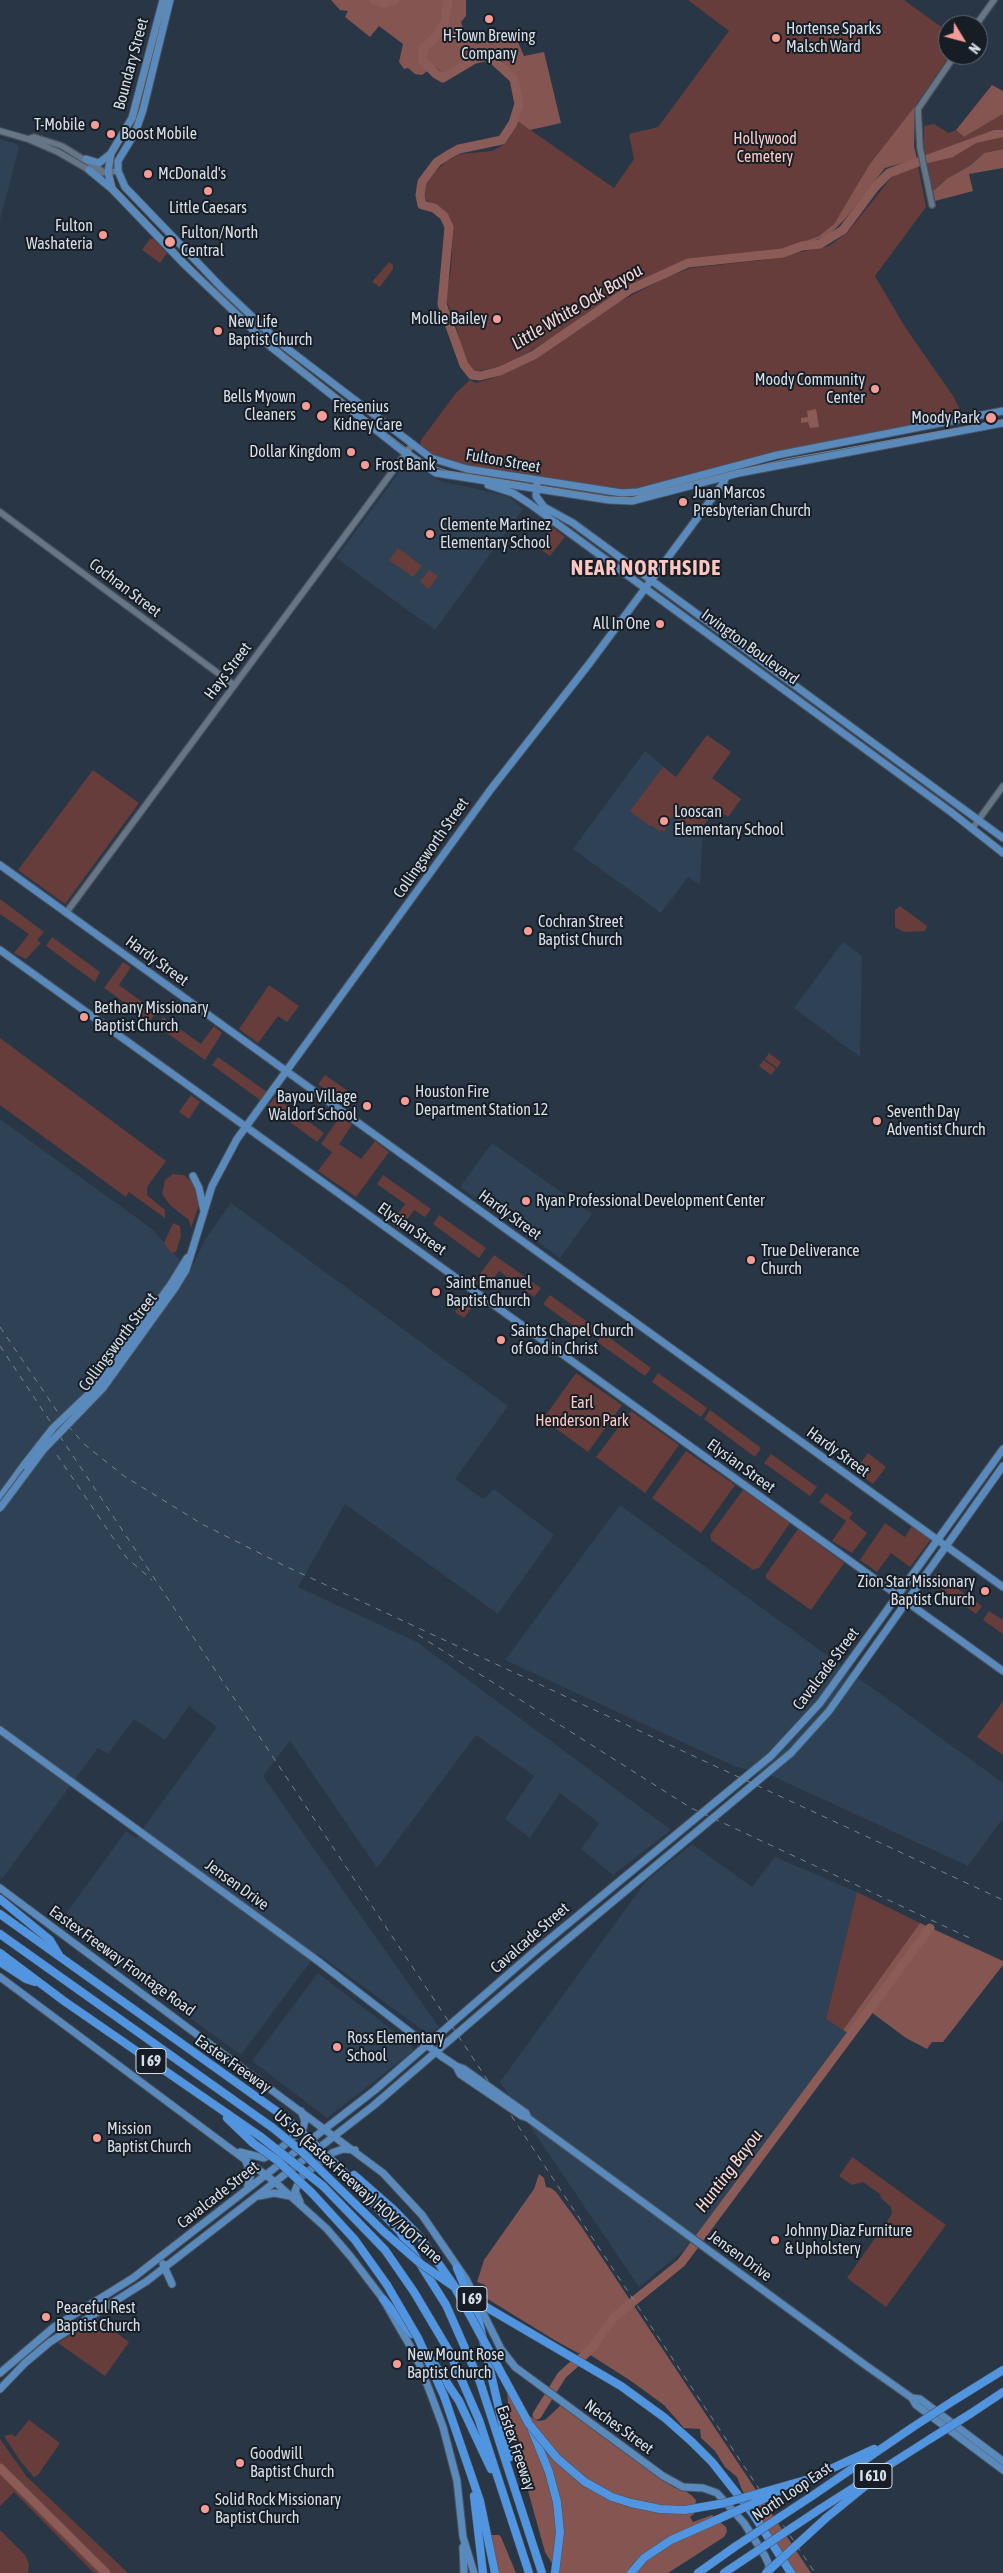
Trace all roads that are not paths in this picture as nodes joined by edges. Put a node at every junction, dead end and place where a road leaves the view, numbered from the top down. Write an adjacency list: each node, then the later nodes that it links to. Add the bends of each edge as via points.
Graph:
1 (163, 0): 8 (main road, Boundary Street, via 132,118)
2 (170, 0): 11 (main road, Boundary Street, via 142,110 135,133 121,153)
3 (994, 0): 4 (street)
4 (983, 15)
5 (948, 65): 14 (street, via 919,105 919,134)
6 (0, 132): 7 (street, via 28,139 34,137)
7 (60, 149): 9 (street); 10 (street)
8 (110, 152): 9 (main road, via 99,163); 12 (main road, Boundary Street)
9 (86, 159): 12 (street)
10 (89, 170): 12 (street); 13 (main road, Fulton Street)
11 (118, 171): 12 (street); 17 (main road, Fulton Street, via 128,191 252,317 309,367)
12 (106, 172): 13 (main road, Boundary Street)
13 (112, 189): 18 (main road, Fulton Street, via 271,347)
14 (932, 206)
15 (1003, 411): 19 (main road, Fulton Street)
16 (1003, 422): 20 (main road, Fulton Street)
17 (412, 445): 18 (street, Hays Street); 22 (main road, Fulton Street, via 449,465)
18 (405, 453): 21 (main road, Fulton Street, via 436,474); 32 (street, Hays Street)
19 (724, 468): 20 (main road); 22 (main road, Fulton Street, via 638,492)
20 (726, 476): 23 (main road, Fulton Street, via 632,501); 28 (main road, Collingsworth Street)
21 (471, 480): 22 (main road, Fulton Street); 27 (main road, Irvington Boulevard, via 513,493)
22 (537, 484): 23 (main road, Fulton Street); 24 (main road, Irvington Boulevard, via 538,502)
23 (556, 491): 24 (main road, via 544,496)
24 (548, 509): 26 (main road, Irvington Boulevard)
25 (0, 512): 32 (street, Cochran Street)
26 (595, 539): 27 (main road); 28 (main road, Irvington Boulevard)
27 (589, 547): 29 (main road, Irvington Boulevard)
28 (651, 580): 29 (main road, Collingsworth Street); 30 (main road, Irvington Boulevard)
29 (645, 588): 31 (main road, Irvington Boulevard); 45 (main road, Collingsworth Street, via 491,789)
30 (695, 612): 31 (main road); 33 (main road, Irvington Boulevard)
31 (689, 620): 34 (main road, Irvington Boulevard)
32 (234, 685): 43 (street, Hays Street)
33 (815, 699): 34 (main road); 36 (main road, Irvington Boulevard)
34 (809, 708): 37 (main road, Irvington Boulevard)
35 (1003, 786): 38 (street)
36 (942, 792): 37 (main road); 38 (main road, Irvington Boulevard)
37 (935, 801): 39 (main road, Irvington Boulevard)
38 (979, 820): 39 (street); 40 (main road, Irvington Boulevard)
39 (972, 829): 41 (main road, Irvington Boulevard)
40 (1003, 838)
41 (1003, 853)
42 (0, 865): 43 (main road, Hardy Street)
43 (66, 912): 45 (main road, Hardy Street)
44 (0, 950): 46 (main road, Elysian Street)
45 (286, 1071): 46 (main road, Collingsworth Street); 54 (main road, Hardy Street)
46 (245, 1127): 48 (main road, Collingsworth Street, via 223,1163); 57 (main road, Elysian Street)
47 (193, 1176): 48 (main road)
48 (204, 1211): 49 (main road, Collingsworth Street, via 186,1270)
49 (173, 1286): 52 (main road, Collingsworth Street, bridge, via 96,1387 49,1433); 53 (main road, Collingsworth Street, bridge, via 103,1388 44,1449)
50 (1003, 1449): 54 (main road, Cavalcade Street)
51 (1003, 1466): 55 (main road, Cavalcade Street)
52 (0, 1498)
53 (0, 1508)
54 (937, 1540): 55 (main road, Hardy Street); 57 (main road, Cavalcade Street)
55 (946, 1546): 56 (main road, Hardy Street); 58 (main road, Cavalcade Street)
56 (1003, 1587)
57 (899, 1594): 58 (main road, Elysian Street); 60 (main road, Cavalcade Street)
58 (908, 1601): 59 (main road, Elysian Street); 61 (main road, Cavalcade Street)
59 (1003, 1671)
60 (820, 1703): 61 (main road); 63 (main road, Cavalcade Street, via 771,1756)
61 (830, 1711): 64 (main road, Cavalcade Street, via 791,1754)
62 (0, 1730): 74 (main road, Jensen Drive, via 318,1962)
63 (719, 1800): 64 (main road); 74 (main road, Cavalcade Street, via 535,1951)
64 (726, 1808): 75 (main road, Cavalcade Street, via 545,1958)
65 (0, 1888): 79 (main road, Eastex Freeway Frontage Road)
66 (0, 1899): 70 (highway, via 50,1940)
67 (0, 1914): 70 (highway, Eastex Freeway / I 69)
68 (0, 1934): 125 (highway, US 59 (Eastex Freeway) HOV/HOT lane / I 69, bridge, via 273,2128 302,2151 421,2264 469,2297 621,2386 665,2418 712,2462 753,2514)
69 (0, 1953): 73 (highway, Eastex Freeway / I 69)
70 (61, 1959): 84 (highway, Eastex Freeway / I 69, bridge, via 230,2076 286,2118)
71 (0, 1962): 73 (highway, via 26,1979)
72 (0, 1977): 83 (main road)
73 (41, 1984): 78 (highway, Eastex Freeway / I 69)
74 (427, 2046): 75 (main road, Jensen Drive); 76 (main road, Cavalcade Street)
75 (437, 2053): 77 (main road, Cavalcade Street); 103 (main road, Jensen Drive, via 456,2066 460,2074 528,2118)
76 (375, 2090): 77 (main road); 80 (main road, Cavalcade Street)
77 (382, 2098): 81 (main road, Cavalcade Street)
78 (209, 2101): 111 (highway, Eastex Freeway / I 69, bridge, via 262,2137 323,2186 384,2250 441,2335 473,2405); 112 (highway, bridge, via 312,2193 355,2240 387,2285 418,2338 444,2396 468,2462)
79 (300, 2110): 80 (main road, Eastex Freeway Frontage Road); 83 (main road, via 305,2121 303,2128 280,2149 264,2158)
80 (326, 2128): 81 (main road, Eastex Freeway Frontage Road); 85 (main road, Cavalcade Street)
81 (335, 2136): 82 (main road, Eastex Freeway Frontage Road); 86 (main road, Cavalcade Street)
82 (355, 2150): 90 (main road, via 343,2149 332,2153 301,2177 295,2192); 93 (main road, Eastex Freeway Frontage Road, via 417,2208)
83 (240, 2154): 85 (main road); 87 (main road, via 251,2174)
84 (344, 2169): 104 (highway, bridge, via 394,2210 420,2237 453,2284); 110 (highway, Eastex Freeway / I 69, via 400,2232 439,2291 480,2382)
85 (266, 2174): 86 (main road); 87 (main road, Cavalcade Street)
86 (275, 2182): 88 (main road, Cavalcade Street); 89 (main road)
87 (247, 2189): 91 (main road, Cavalcade Street)
88 (256, 2197): 89 (main road, via 274,2193); 92 (main road, Cavalcade Street)
89 (293, 2197): 90 (main road)
90 (300, 2204): 96 (main road, via 352,2257)
91 (159, 2258): 92 (main road); 97 (main road, Cavalcade Street)
92 (165, 2266): 95 (main road); 98 (main road, Cavalcade Street)
93 (458, 2268): 94 (main road, Eastex Freeway Frontage Road); 110 (highway, via 479,2322)
94 (466, 2279): 124 (main road, Neches Street, via 504,2354 515,2367 663,2476 683,2487 717,2493 744,2522 765,2556 769,2565)
95 (172, 2284)
96 (383, 2299): 111 (highway, via 408,2327 456,2395); 113 (main road, via 416,2356 443,2427 456,2481)
97 (43, 2335): 98 (main road); 100 (main road, Cavalcade Street)
98 (49, 2343): 101 (main road, Cavalcade Street)
99 (1003, 2370): 105 (highway, North Loop East / I 610, bridge)
100 (0, 2373)
101 (0, 2389)
102 (1003, 2392): 106 (highway, North Loop East / I 610, bridge)
103 (912, 2398): 107 (main road, Jensen Drive, via 920,2399); 108 (main road, Jensen Drive, via 916,2405)
104 (529, 2424): 109 (highway, bridge, via 557,2458 585,2482 612,2497 641,2506 678,2510 703,2508); 120 (highway, bridge, via 547,2464 557,2502 560,2532)
105 (902, 2434): 109 (highway); 122 (highway, North Loop East / I 610, bridge)
106 (927, 2441): 123 (highway, North Loop East / I 610, bridge); 124 (highway, bridge, via 826,2518)
107 (1003, 2461)
108 (1003, 2470)
109 (809, 2479): 121 (highway, bridge, via 680,2534 652,2551)
110 (517, 2494): 119 (highway, Eastex Freeway / I 69)
111 (510, 2513): 118 (highway, Eastex Freeway / I 69)
112 (480, 2515): 116 (highway); 117 (highway)
113 (463, 2536): 114 (main road); 115 (main road)
114 (464, 2573)
115 (474, 2573)
116 (483, 2573)
117 (495, 2573)
118 (529, 2573)
119 (542, 2573)
120 (555, 2573)
121 (631, 2573)
122 (698, 2573)
123 (724, 2573)
124 (767, 2573)
125 (791, 2573)

